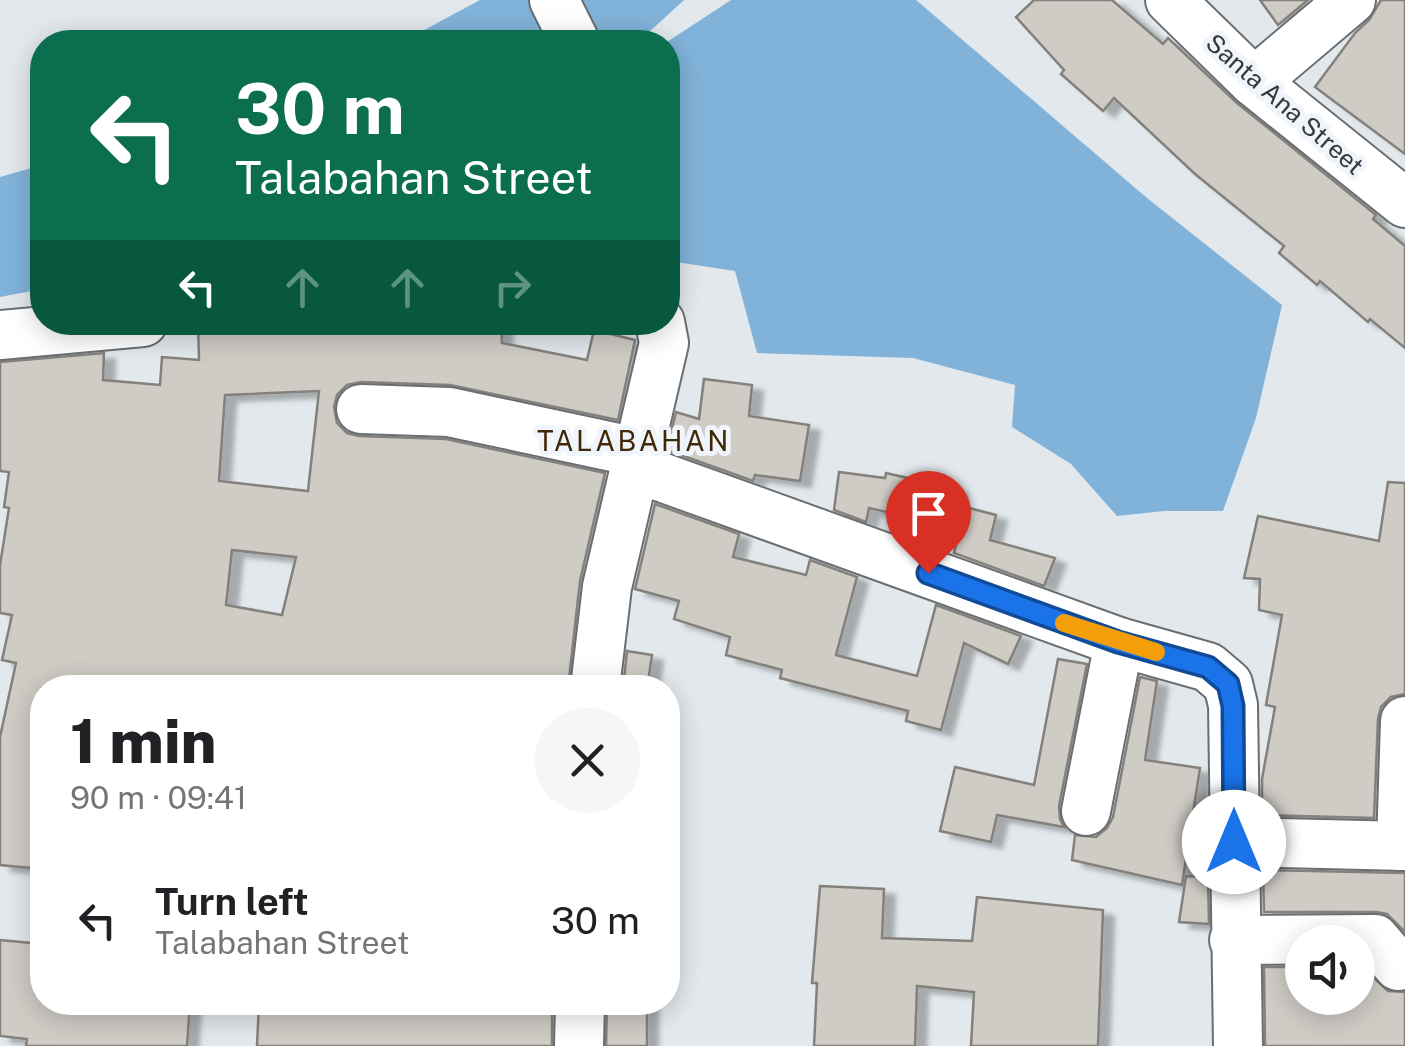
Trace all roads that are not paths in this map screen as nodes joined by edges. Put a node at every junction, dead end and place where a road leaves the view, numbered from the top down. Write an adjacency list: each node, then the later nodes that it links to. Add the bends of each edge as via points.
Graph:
1 (554, 0): 4 (street)
2 (1170, 0): 5 (street, Santa Ana Street)
3 (1351, 0): 5 (street)
4 (569, 30)
5 (1254, 82): 6 (street, Santa Ana Street)
6 (1405, 202)
7 (30, 332): 8 (street)
8 (0, 335)
9 (662, 335): 11 (street)
10 (361, 409): 11 (street, via 449,412 627,450)
11 (638, 460): 12 (street, via 650,473); 13 (street, via 607,587)
12 (1118, 642): 15 (street); 16 (street, via 1208,667 1228,684)
13 (597, 675)
14 (1405, 721): 17 (street)
15 (1086, 812)
16 (1234, 842): 17 (street); 18 (street)
17 (1403, 846)
18 (1234, 940): 19 (street, via 1375,939); 22 (street)
19 (1398, 966)
20 (580, 1015): 21 (street)
21 (579, 1046)
22 (1238, 1046)

